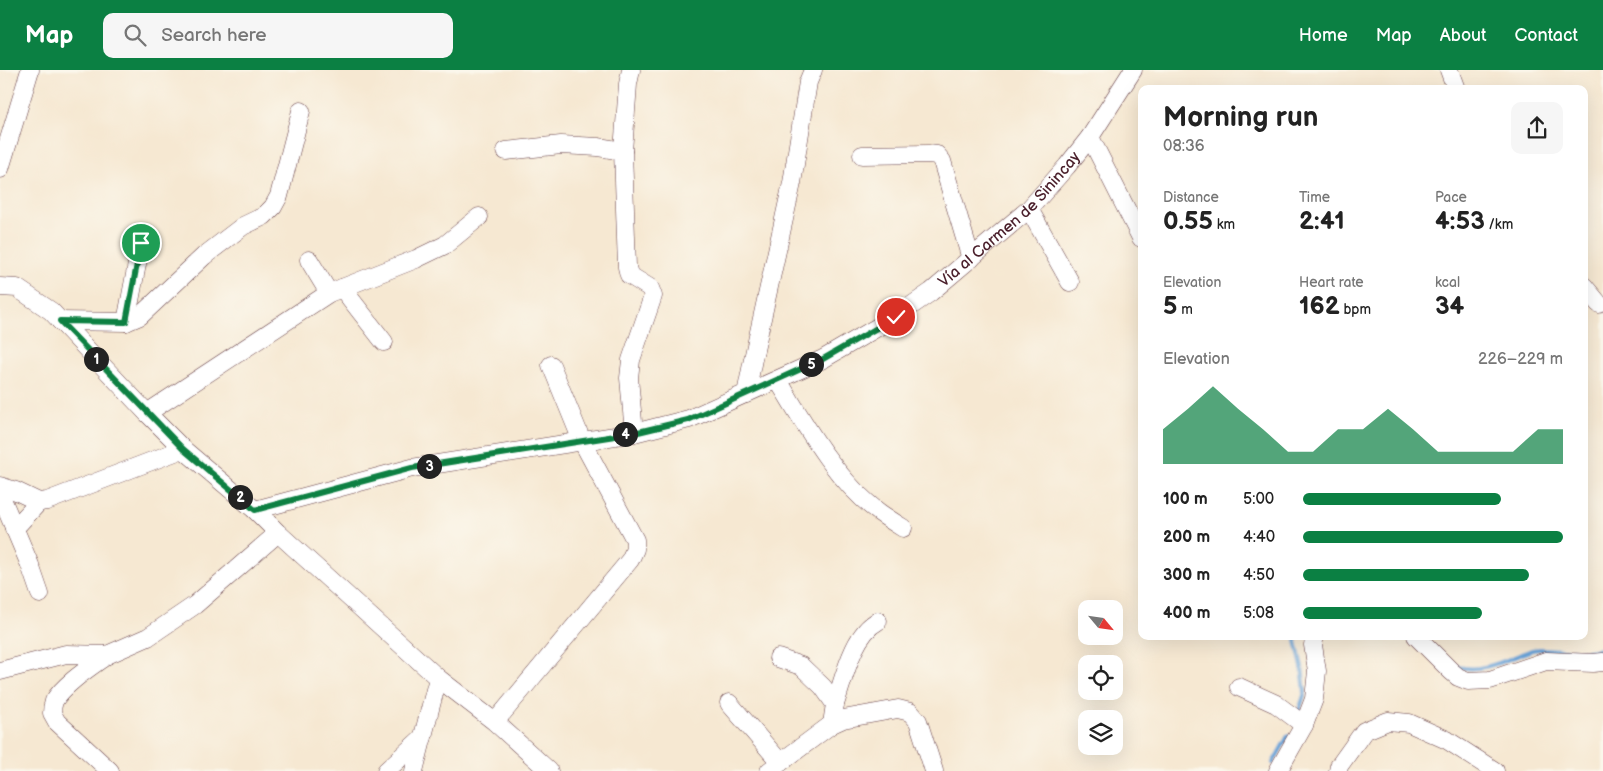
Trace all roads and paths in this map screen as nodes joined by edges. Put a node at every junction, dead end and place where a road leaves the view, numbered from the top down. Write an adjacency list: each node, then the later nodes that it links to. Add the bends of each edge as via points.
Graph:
1 (30, 70): 12 (street)
2 (630, 70): 10 (street)
3 (813, 70): 29 (street)
4 (1133, 70): 8 (street, Vía al Carmen de Sinincay)
5 (1450, 70): 6 (street)
6 (1455, 85)
7 (301, 111): 25 (street, via 279,196 273,207 210,251 140,316)
8 (1090, 137): 13 (street, Vía al Carmen de Sinincay); 15 (street)
9 (506, 151): 10 (street, via 561,145 598,146)
10 (623, 151): 31 (street, via 626,267 629,275 650,288 653,296 631,360 629,378)
11 (862, 155): 17 (street, via 937,155 942,161)
12 (0, 170)
13 (1028, 209): 17 (street, Vía al Carmen de Sinincay); 19 (street)
14 (479, 217): 21 (street, via 444,245)
15 (1138, 232)
16 (141, 243): 25 (street)
17 (971, 259): 28 (street, Vía al Carmen de Sinincay, via 896,317 823,359)
18 (309, 260): 21 (street)
19 (1070, 282)
20 (0, 287): 24 (street, via 17,288)
21 (336, 290): 26 (street); 30 (street)
22 (1588, 291): 23 (street)
23 (1599, 304)
24 (60, 321): 25 (street); 30 (street)
25 (126, 322)
26 (384, 342)
27 (550, 365): 32 (street)
28 (778, 380): 29 (street, Vía al Carmen de Sinincay); 38 (street, via 802,421 852,487 879,512)
29 (746, 394): 31 (street, Vía al Carmen de Sinincay, via 688,420)
30 (147, 413): 33 (street)
31 (634, 433): 32 (street, Vía al Carmen de Sinincay)
32 (582, 441): 37 (street, Vía al Carmen de Sinincay, via 412,468); 53 (street, via 635,540 635,549 630,560)
33 (183, 449): 36 (street, via 47,502); 37 (street)
34 (0, 486): 36 (street)
35 (0, 494): 39 (street)
36 (39, 502): 39 (street)
37 (255, 510): 40 (street)
38 (903, 528)
39 (14, 529): 41 (street)
40 (278, 533): 45 (street, via 195,605 148,637); 49 (street)
41 (40, 594)
42 (878, 621): 52 (street, via 860,637)
43 (1315, 640): 55 (street, via 1317,671 1314,699)
44 (1420, 640): 47 (street, via 1458,677 1468,681 1490,680 1538,662)
45 (107, 655): 48 (street, via 66,654); 58 (street, via 65,689 54,702 52,712 57,722)
46 (778, 658): 52 (street, via 801,666)
47 (1603, 662)
48 (0, 671)
49 (438, 678): 53 (street); 56 (street)
50 (1238, 687): 55 (street, via 1276,704)
51 (729, 702): 57 (street)
52 (836, 704): 54 (street)
53 (495, 722): 61 (street)
54 (832, 724): 57 (street); 62 (street, via 898,709 910,712 918,721)
55 (1304, 724): 63 (street)
56 (424, 736): 59 (street); 60 (street)
57 (774, 767)
58 (110, 771)
59 (386, 771)
60 (414, 771)
61 (549, 771)
62 (934, 771)
63 (1278, 771)
64 (1338, 771): 65 (street, via 1364,731 1388,721 1409,722 1447,740)
65 (1495, 771)

